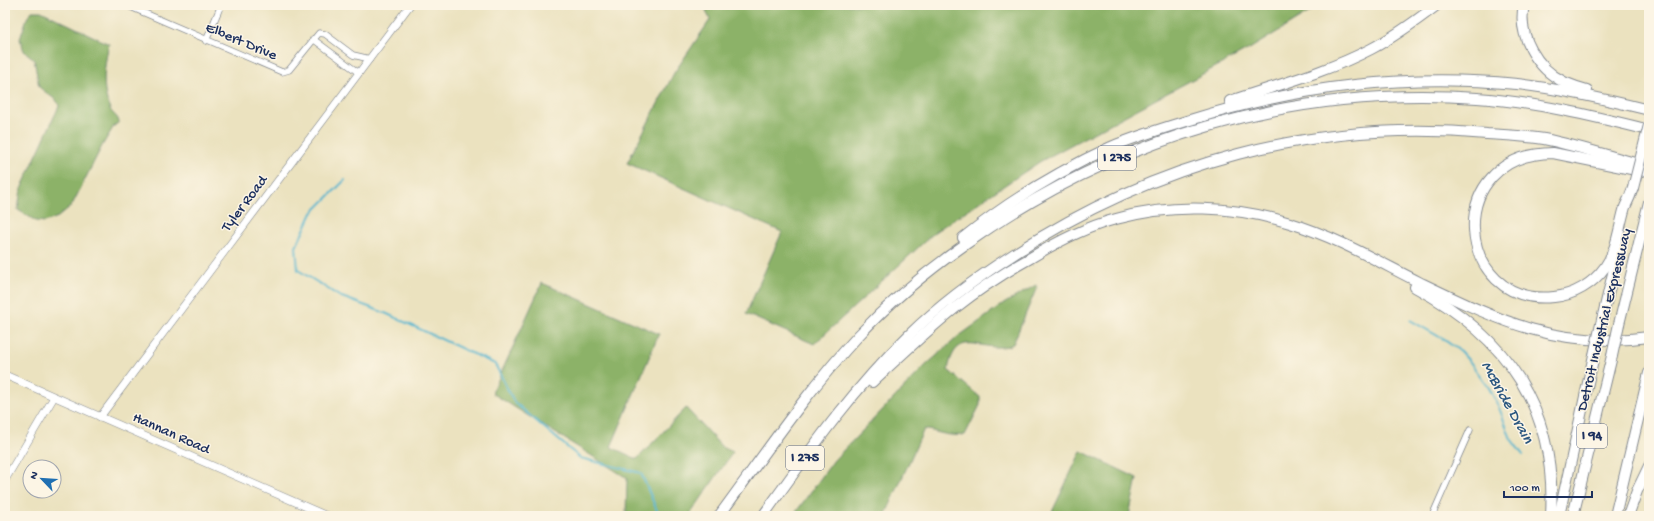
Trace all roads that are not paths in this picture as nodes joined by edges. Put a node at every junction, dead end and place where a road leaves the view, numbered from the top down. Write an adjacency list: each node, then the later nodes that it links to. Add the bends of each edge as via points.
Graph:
1 (126, 5): 7 (street, Elbert Drive)
2 (221, 5): 7 (street)
3 (410, 5): 8 (street, Tyler Road)
4 (1437, 5): 14 (highway, via 1385,41 1345,61 1173,120)
5 (1524, 5): 10 (highway, via 1523,24 1526,39 1550,73 1583,89)
6 (315, 37): 7 (street, Elbert Drive, via 284,73); 8 (street, via 319,32 323,33 353,55); 9 (street)
7 (206, 41)
8 (370, 59): 9 (street, Tyler Road)
9 (359, 73): 25 (street, Tyler Road)
10 (1649, 106)
11 (1649, 110): 14 (highway, via 1565,91 1519,84 1459,80 1404,81 1351,84 1276,96)
12 (1649, 125): 16 (highway, bridge)
13 (1649, 130): 19 (highway, I 275, via 1557,109 1477,98 1386,96 1310,103 1213,125 1108,162 1032,200)
14 (1154, 131): 19 (highway, via 1112,147 1038,187 980,224)
15 (1649, 168): 16 (highway, via 1641,171 1553,154 1539,154 1514,160 1493,176 1478,198 1473,223 1479,255 1496,278 1519,293 1547,298 1574,292 1594,279 1605,267); 24 (highway, I 275, via 1544,139 1441,130 1375,132 1301,140 1210,161 1164,177 1086,212 1036,239 992,268 911,333)
16 (1633, 188): 34 (highway, bridge)
17 (1649, 202): 35 (highway, Detroit Industrial Expressway / I 94, bridge)
18 (1310, 230): 20 (highway, via 1329,236 1484,313 1525,328 1578,339 1607,341); 24 (highway, via 1240,212 1190,208 1143,213 1093,226 1042,250 968,299); 33 (highway, via 1448,306 1493,344 1519,377 1537,414 1551,470)
19 (936, 265): 30 (highway, I 275, via 888,306 811,390)
20 (1649, 337)
21 (1649, 373): 36 (highway)
22 (5, 375): 23 (street, Hannan Road)
23 (54, 397): 25 (street, Hannan Road); 28 (street)
24 (848, 401): 31 (highway, I 275)
25 (100, 417): 29 (street, Hannan Road)
26 (1470, 430): 32 (street)
27 (1649, 466): 37 (highway)
28 (5, 480)
29 (328, 516)
30 (719, 516)
31 (763, 516)
32 (1432, 516)
33 (1551, 516)
34 (1559, 516)
35 (1573, 516)
36 (1615, 516)
37 (1628, 516)

